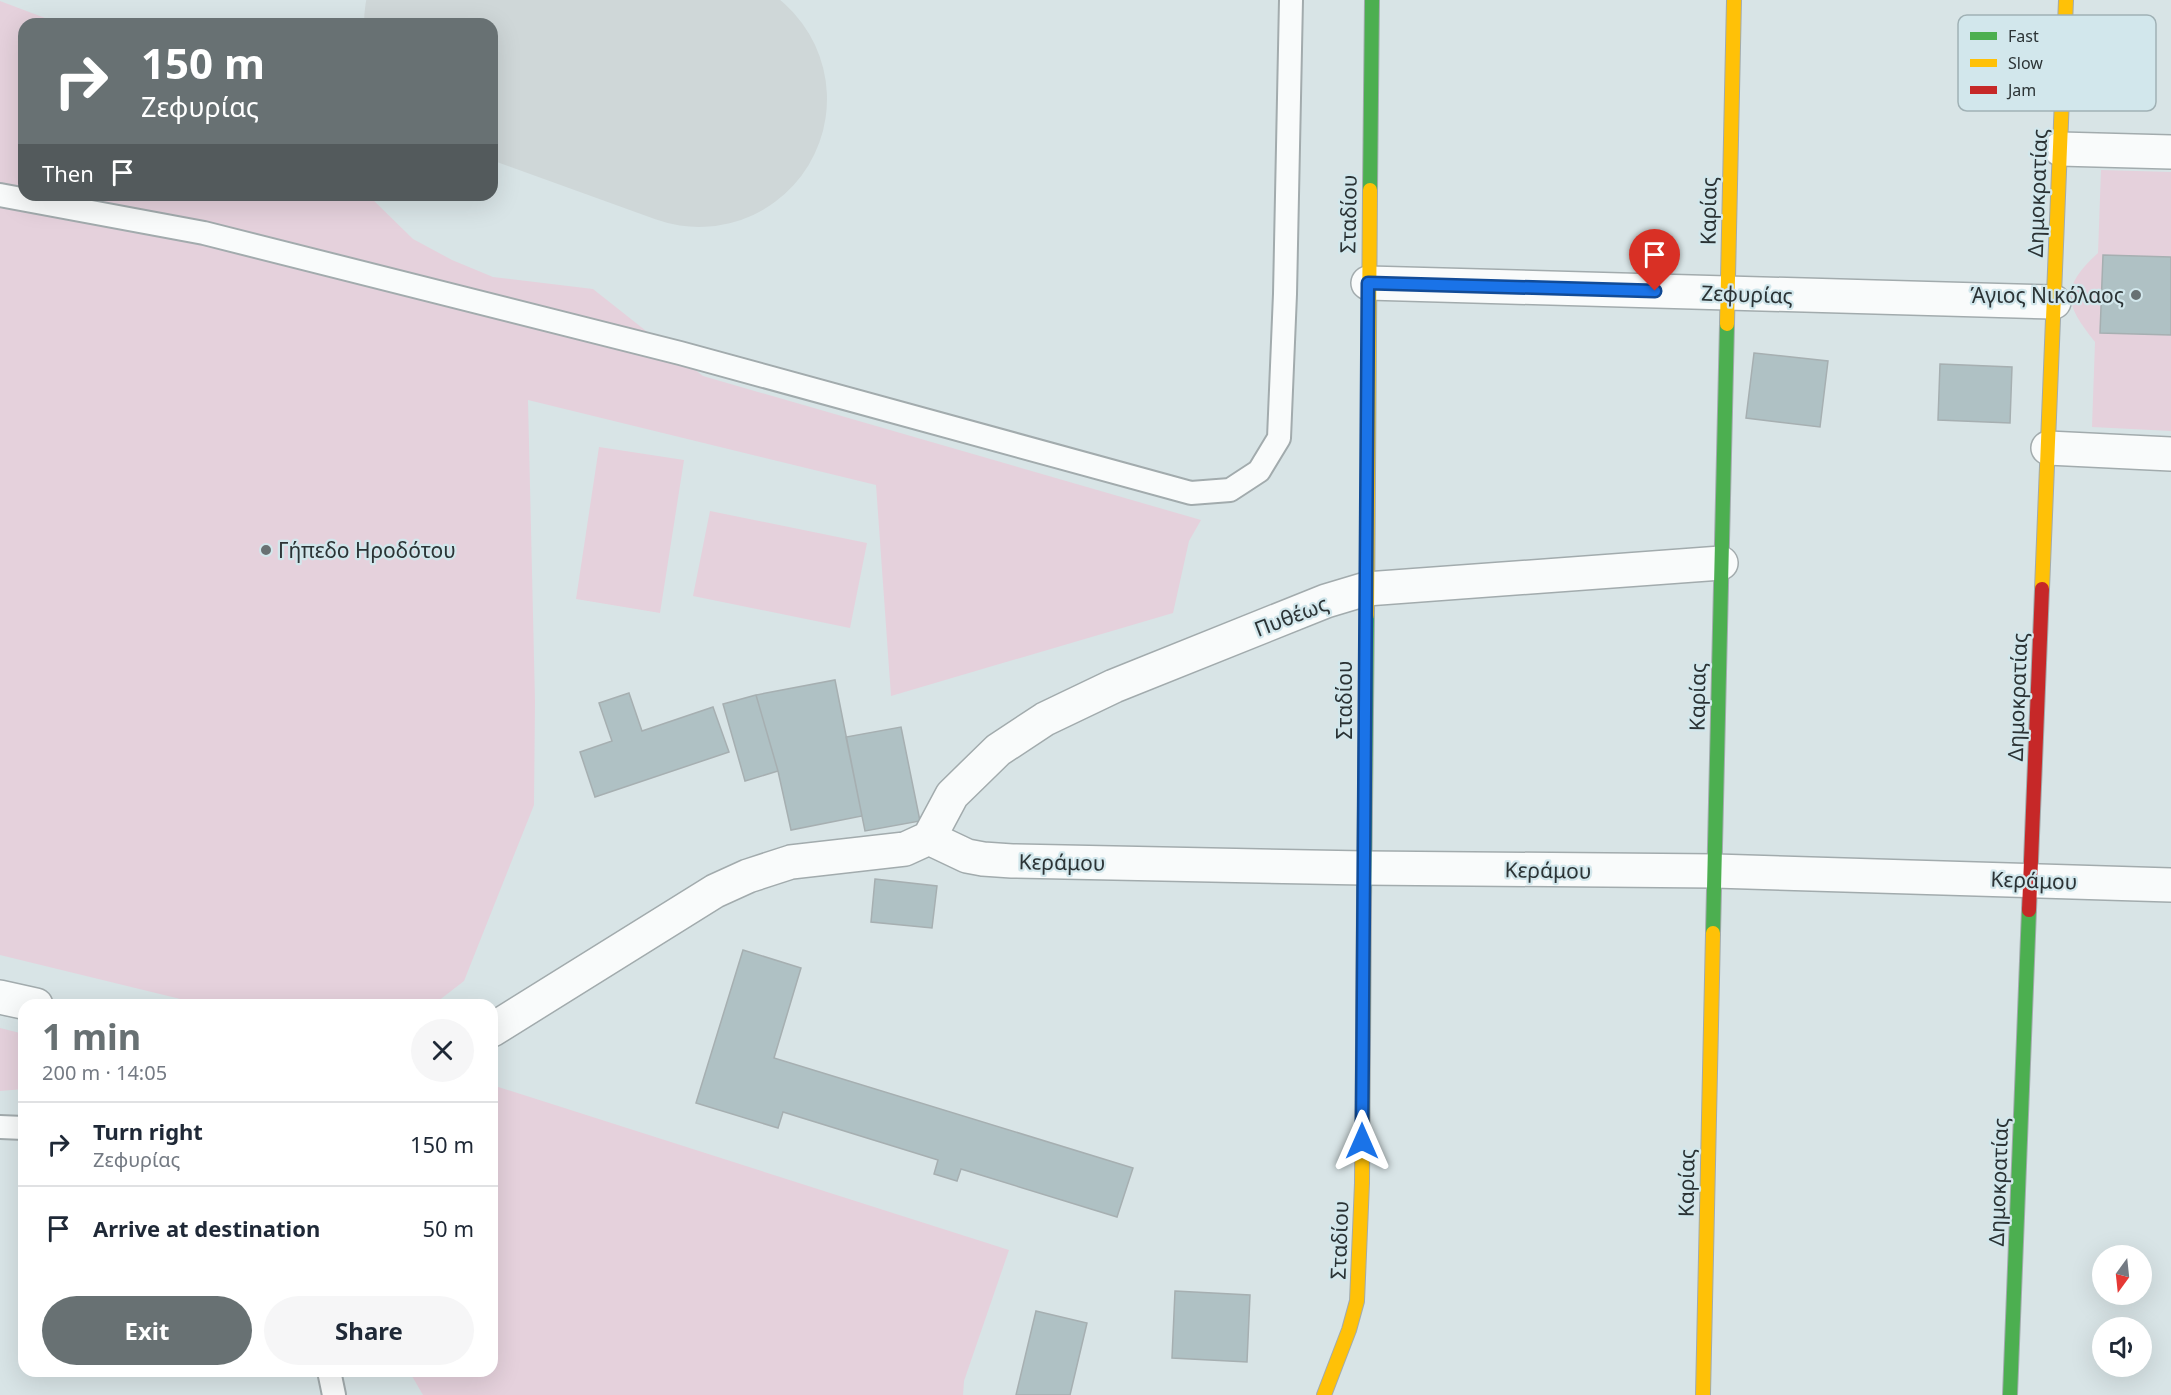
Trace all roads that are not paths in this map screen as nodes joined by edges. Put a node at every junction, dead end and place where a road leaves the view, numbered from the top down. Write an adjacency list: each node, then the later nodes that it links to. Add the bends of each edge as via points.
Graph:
1 (1291, 0): 11 (lane, via 1279,438 1259,471 1230,490 1191,493 680,353 204,234)
2 (1372, 0): 12 (street, Σταδίου)
3 (1734, 0): 13 (street, Καρίας)
4 (2066, 0): 5 (street, Δημοκρατίας)
5 (2065, 15)
6 (2062, 111): 7 (street, Δημοκρατίας)
7 (2060, 149): 8 (street); 14 (street, Δημοκρατίας)
8 (2171, 152)
9 (0, 195): 10 (lane)
10 (18, 198)
11 (31, 201)
12 (1368, 283): 13 (street, Ζεφυρίας); 18 (street, Σταδίου)
13 (1727, 293): 14 (street, Ζεφυρίας); 17 (street, Καρίας)
14 (2054, 302): 15 (street, Δημοκρατίας)
15 (2048, 448): 16 (street); 22 (street, Δημοκρατίας)
16 (2171, 454)
17 (1721, 563): 18 (street, Πυθέως); 21 (street, Καρίας)
18 (1366, 589): 19 (street, Πυθέως, via 1326,601 1124,682 1045,719 998,750 952,795); 20 (street, Σταδίου)
19 (929, 838): 20 (street, Κεράμου, via 967,856 983,859); 26 (street, via 905,849 790,861 748,876 715,891)
20 (1364, 868): 21 (street, Κεράμου); 31 (street, Σταδίου, via 1358,1288 1349,1330)
21 (1715, 871): 22 (street, Κεράμου); 32 (street, Καρίας)
22 (2031, 880): 23 (street, Κεράμου); 33 (street, Δημοκρατίας)
23 (2171, 885)
24 (0, 997): 25 (street)
25 (18, 1001)
26 (498, 1026)
27 (0, 1127): 28 (lane)
28 (18, 1128)
29 (330, 1377): 30 (lane)
30 (334, 1395)
31 (1324, 1395)
32 (1703, 1395)
33 (2010, 1395)

